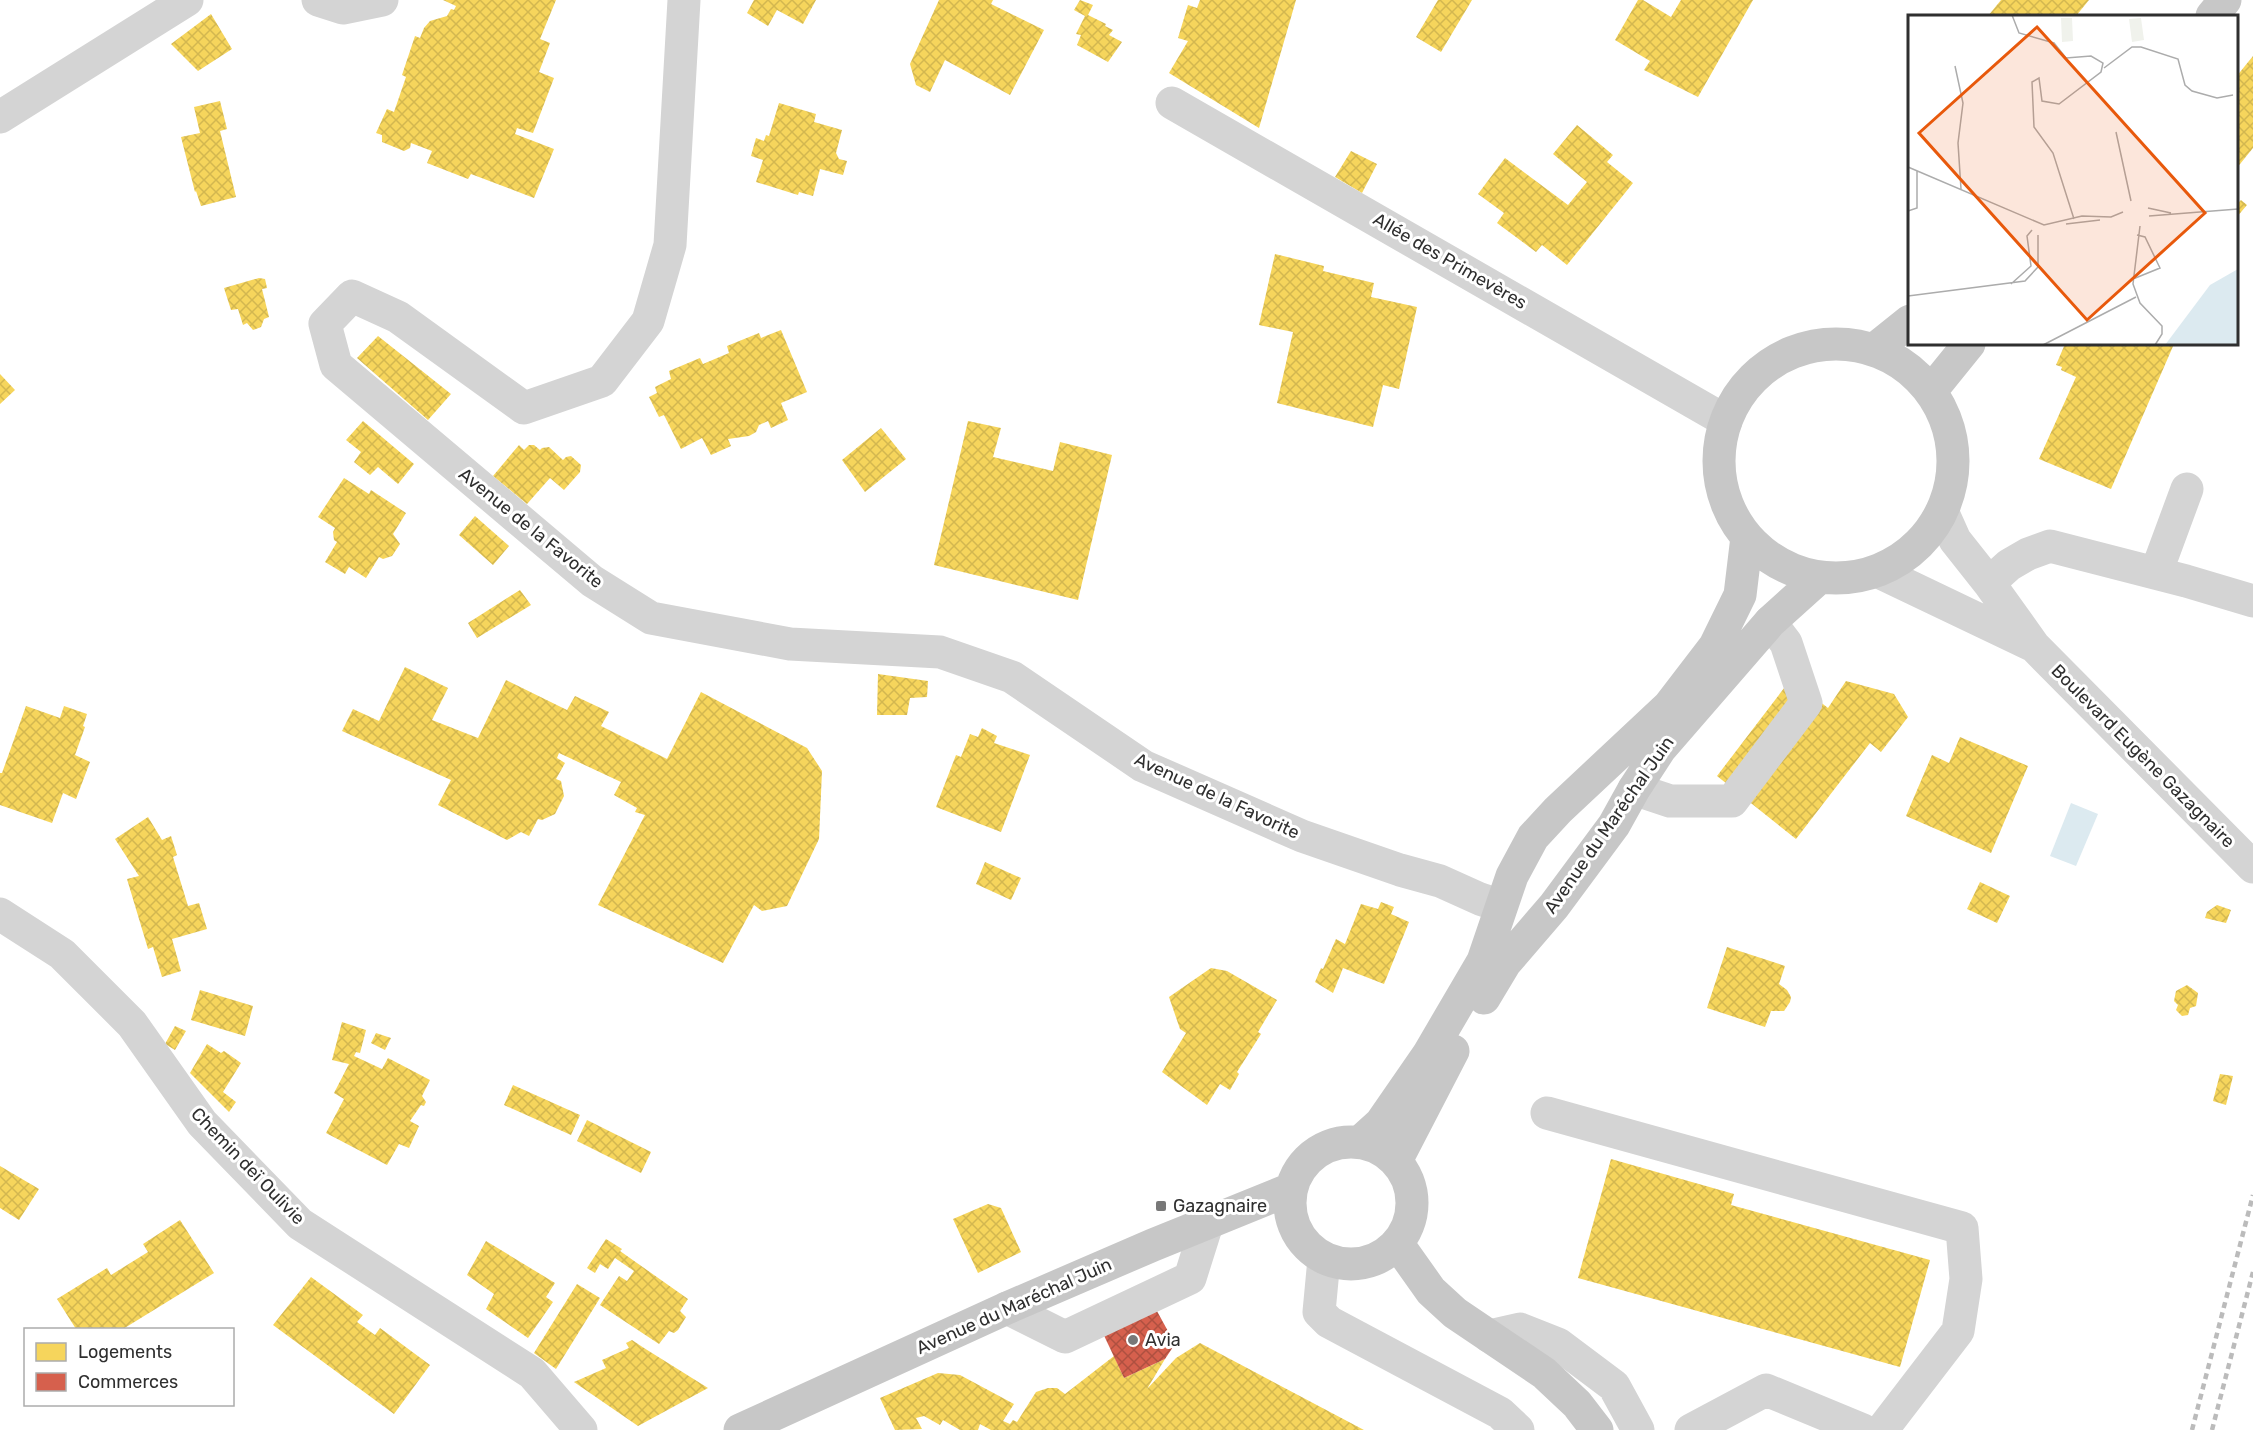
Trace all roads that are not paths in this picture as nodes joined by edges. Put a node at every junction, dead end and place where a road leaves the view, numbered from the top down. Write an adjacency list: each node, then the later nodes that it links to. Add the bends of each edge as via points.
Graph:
1 (187, 0): 8 (street)
2 (318, 0): 3 (street, via 343,8)
3 (382, 0)
4 (684, 0): 26 (street, Avenue de la Favorite, via 670,245 648,321 602,381 524,408 398,317 352,296 324,324 336,365 592,581 651,618 790,644 940,652 1012,677 1143,766 1302,836 1440,881)
5 (2224, 0): 6 (main road)
6 (2213, 15)
7 (1172, 103): 13 (street, Allée des Primevères)
8 (0, 117)
9 (1908, 323): 11 (main road)
10 (1969, 345): 12 (main road)
11 (1875, 349): 12 (main road, via 1906,366); 13 (main road, via 1830,344 1803,348 1786,356 1770,364 1743,389)
12 (1931, 391): 15 (main road, via 1946,418 1953,449 1952,481)
13 (1726, 421): 16 (main road, via 1719,451 1721,482 1731,512)
14 (2187, 489): 18 (street)
15 (1942, 511): 17 (main road, via 1907,554); 20 (street, Boulevard Eugène Gazagnaire, via 1955,540)
16 (1747, 537): 19 (main road, via 1792,570); 26 (main road, Avenue du Maréchal Juin, via 1740,595 1715,646 1669,706 1533,837)
17 (1877, 571): 19 (main road, via 1852,577); 23 (street, Boulevard Eugène Gazagnaire)
18 (2156, 573): 20 (street, via 2050,546 2009,565); 21 (street)
19 (1820, 577): 22 (main road, Avenue du Maréchal Juin)
20 (1989, 583): 23 (street, Boulevard Eugène Gazagnaire)
21 (2253, 601)
22 (1770, 622): 24 (main road, Avenue du Maréchal Juin, via 1660,749); 24 (street, via 1786,643 1806,704 1732,801 1670,801)
23 (2034, 646): 25 (street, Boulevard Eugène Gazagnaire)
24 (1634, 789): 30 (main road, Avenue du Maréchal Juin, via 1581,872 1504,963 1444,1066)
25 (2253, 867)
26 (1501, 906): 29 (main road, Avenue du Maréchal Juin, via 1483,961 1428,1055 1381,1123)
27 (0, 914): 37 (street, Chemin deï Oulivie, via 62,954 132,1024 202,1123 300,1224 532,1373)
28 (1547, 1113): 44 (street, via 1962,1228 1966,1279 1958,1331)
29 (1360, 1142): 30 (main road, via 1382,1149); 31 (main road, via 1338,1143 1317,1152 1300,1168)
30 (1396, 1161): 33 (main road, via 1412,1194 1407,1228)
31 (1291, 1189): 32 (main road, Avenue du Maréchal Juin); 34 (main road, via 1296,1231 1308,1247)
32 (1207, 1224): 35 (main road, Avenue du Maréchal Juin); 35 (street, via 1190,1278 1065,1337)
33 (1397, 1243): 34 (main road, via 1382,1256 1363,1263 1344,1264); 36 (main road, via 1431,1292)
34 (1324, 1258): 39 (street, via 1319,1312 1329,1322 1500,1413)
35 (1008, 1308): 38 (main road, Avenue du Maréchal Juin)
36 (1489, 1336): 40 (main road, via 1544,1373); 41 (street, via 1520,1329 1558,1344 1614,1386)
37 (581, 1430)
38 (740, 1430)
39 (1518, 1430)
40 (1598, 1430)
41 (1638, 1430)
42 (1690, 1430): 43 (street, via 1766,1390)
43 (1863, 1430)
44 (1881, 1430)

